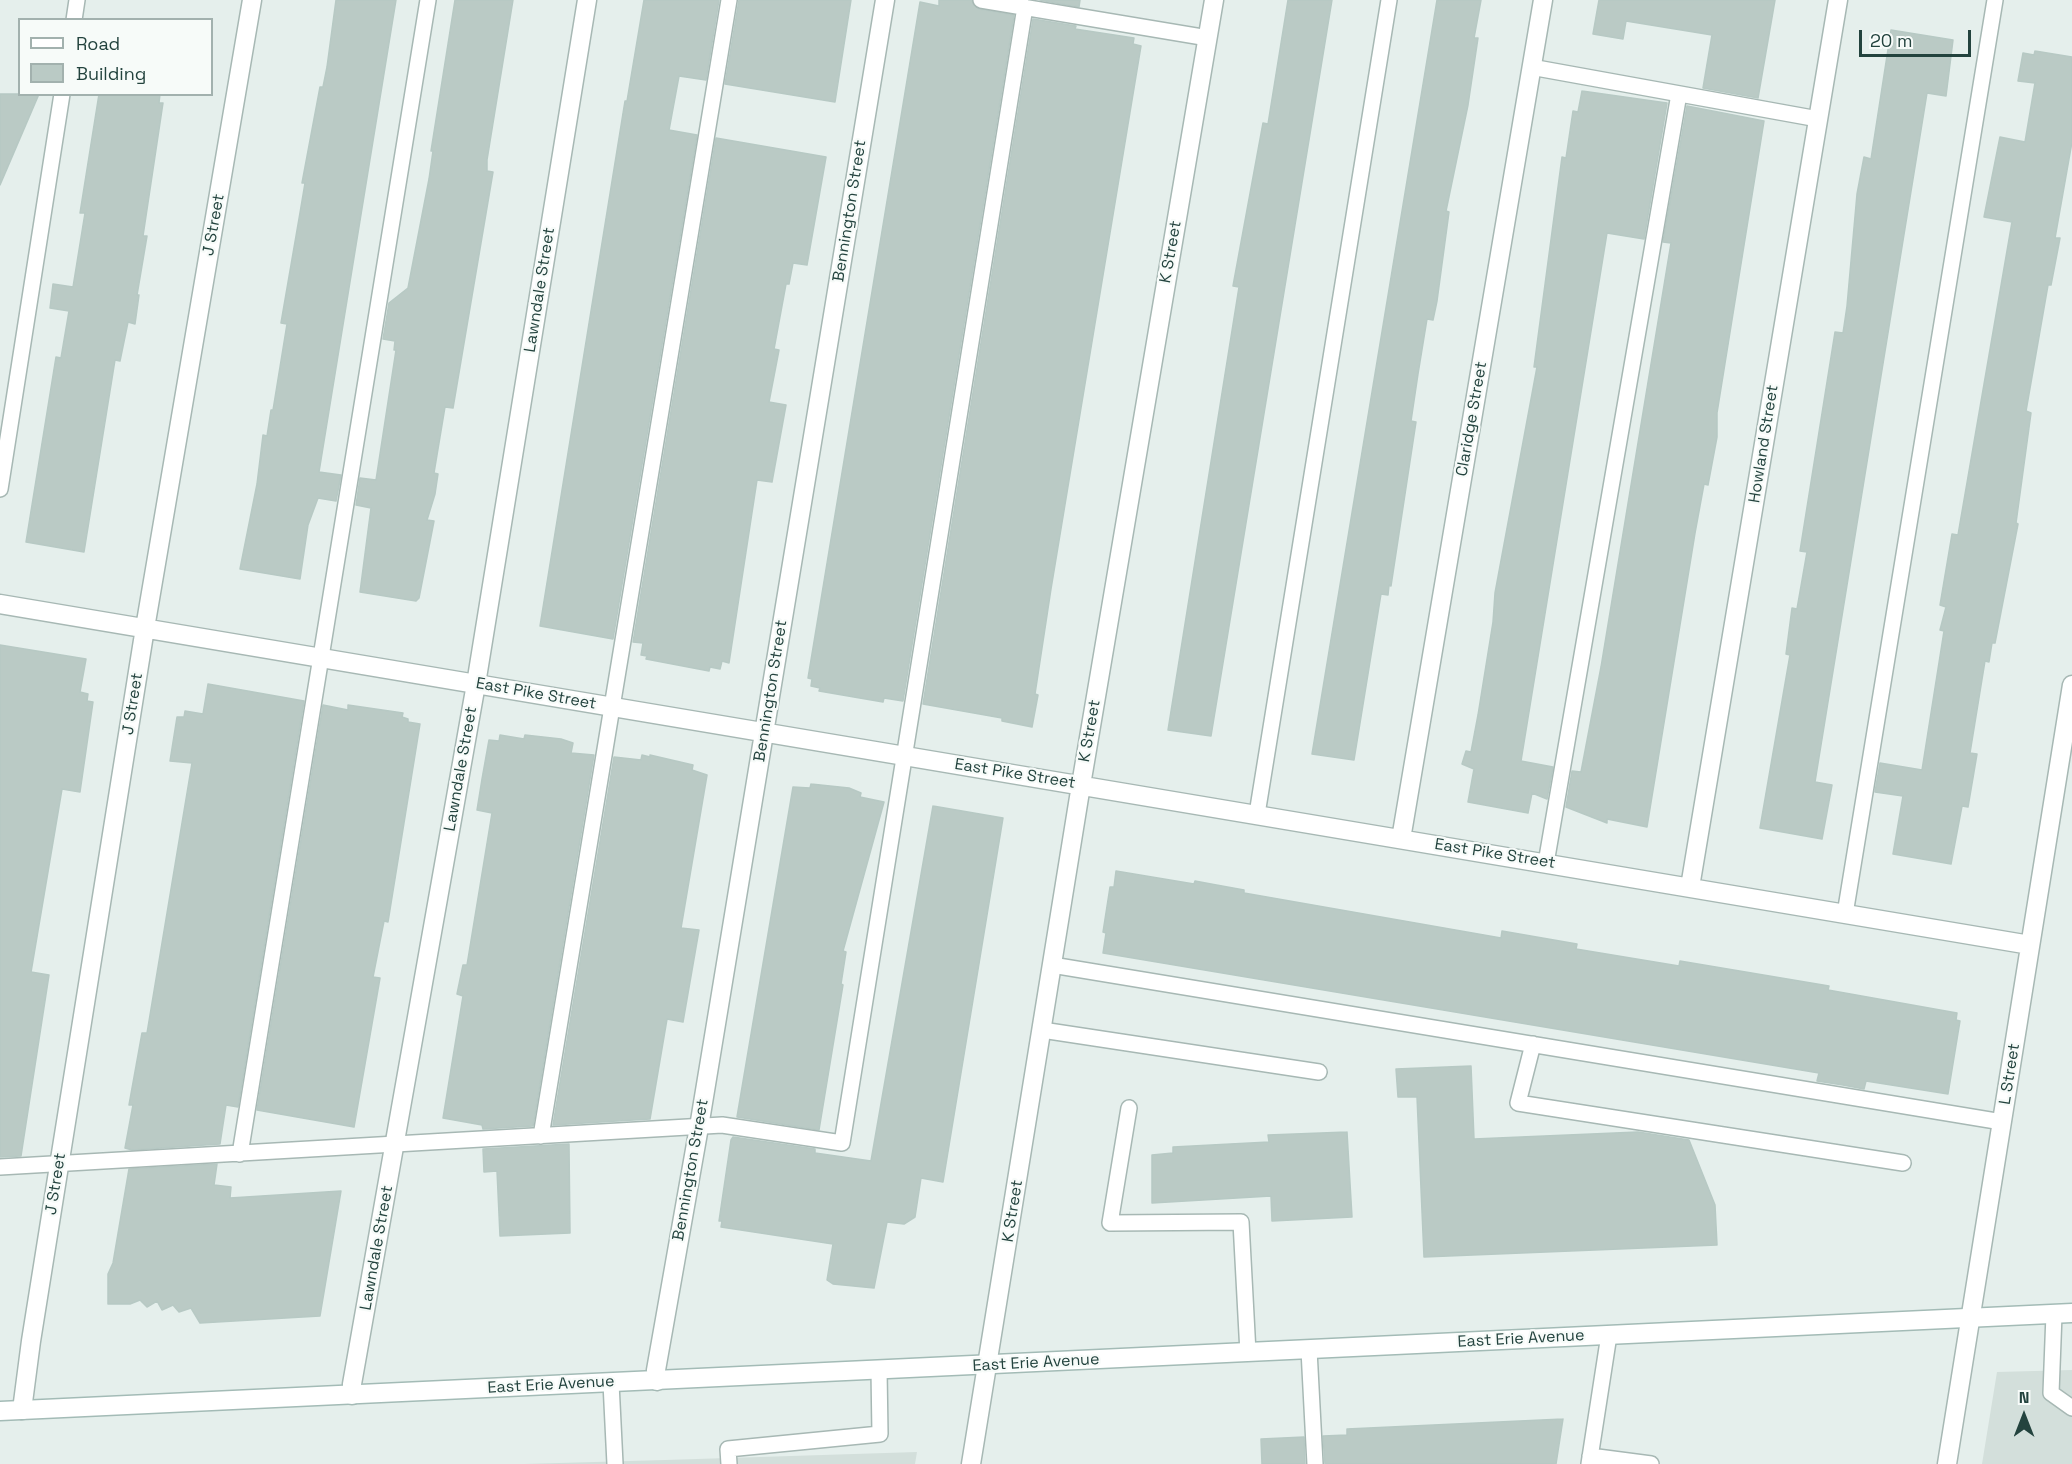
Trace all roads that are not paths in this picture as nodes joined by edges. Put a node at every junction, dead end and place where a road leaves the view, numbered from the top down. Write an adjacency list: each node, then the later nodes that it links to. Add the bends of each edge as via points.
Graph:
1 (77, 0): 14 (lane)
2 (252, 0): 22 (street, J Street)
3 (428, 0): 23 (lane)
4 (587, 0): 24 (street, Lawndale Street)
5 (729, 0): 26 (lane)
6 (885, 0): 27 (street, Bennington Street)
7 (981, 0): 13 (lane)
8 (1214, 0): 15 (street, K Street)
9 (1389, 0): 30 (lane)
10 (1543, 0): 16 (street, Claridge Street)
11 (1838, 0): 19 (street, Howland Street)
12 (1995, 0): 34 (lane)
13 (1025, 7): 15 (lane); 28 (lane)
14 (74, 18)
15 (1208, 38): 29 (street, K Street)
16 (1531, 67): 17 (lane); 31 (street, Claridge Street)
17 (1679, 94): 19 (lane); 32 (lane)
18 (62, 96): 20 (lane)
19 (1818, 119): 33 (street, Howland Street)
20 (0, 489)
21 (0, 604): 22 (street, East Pike Street)
22 (145, 628): 23 (street, East Pike Street); 47 (street, J Street)
23 (321, 658): 24 (street, East Pike Street); 45 (lane)
24 (476, 684): 26 (street, East Pike Street); 44 (street, Lawndale Street)
25 (2072, 685): 35 (street, L Street)
26 (612, 707): 27 (street, East Pike Street); 43 (lane)
27 (764, 732): 28 (street, East Pike Street); 42 (street, Bennington Street)
28 (904, 756): 29 (street, East Pike Street); 42 (lane, via 842,1143 722,1125)
29 (1081, 785): 30 (street, East Pike Street); 36 (street, K Street)
30 (1257, 814): 31 (street, East Pike Street)
31 (1401, 839): 32 (street, East Pike Street)
32 (1546, 863): 33 (street, East Pike Street)
33 (1690, 887): 34 (street, East Pike Street)
34 (1845, 914): 35 (street, East Pike Street)
35 (2030, 945): 41 (street, L Street)
36 (1052, 965): 37 (street, K Street); 38 (lane)
37 (1042, 1030): 39 (lane); 54 (street, K Street)
38 (1533, 1044): 41 (lane); 46 (lane, via 1518,1103)
39 (1319, 1072)
40 (1129, 1108): 53 (lane, via 1110,1223 1240,1222)
41 (2002, 1122): 50 (street, L Street)
42 (699, 1126): 43 (lane); 56 (street, Bennington Street)
43 (541, 1136): 44 (lane)
44 (396, 1145): 45 (lane); 58 (street, Lawndale Street)
45 (240, 1154): 47 (lane)
46 (1904, 1163)
47 (59, 1165): 48 (lane); 60 (street, J Street)
48 (0, 1167)
49 (2063, 1314): 50 (street, East Erie Avenue); 59 (lane, via 2051,1393)
50 (1971, 1318): 51 (street, East Erie Avenue); 68 (street, L Street)
51 (1609, 1335): 52 (street, East Erie Avenue); 62 (lane)
52 (1309, 1350): 53 (street, East Erie Avenue); 66 (lane)
53 (1248, 1353): 54 (street, East Erie Avenue)
54 (988, 1365): 55 (street, East Erie Avenue); 65 (street, K Street)
55 (879, 1370): 56 (street, East Erie Avenue); 64 (lane, via 880,1434 728,1449)
56 (657, 1381): 57 (street, East Erie Avenue)
57 (611, 1383): 58 (street, East Erie Avenue); 63 (lane)
58 (352, 1395): 60 (street, East Erie Avenue)
59 (2072, 1408)
60 (22, 1410): 61 (street, East Erie Avenue)
61 (0, 1411)
62 (1590, 1460): 67 (lane)
63 (615, 1464)
64 (729, 1464)
65 (971, 1464)
66 (1315, 1464)
67 (1651, 1464)
68 (1947, 1464)

